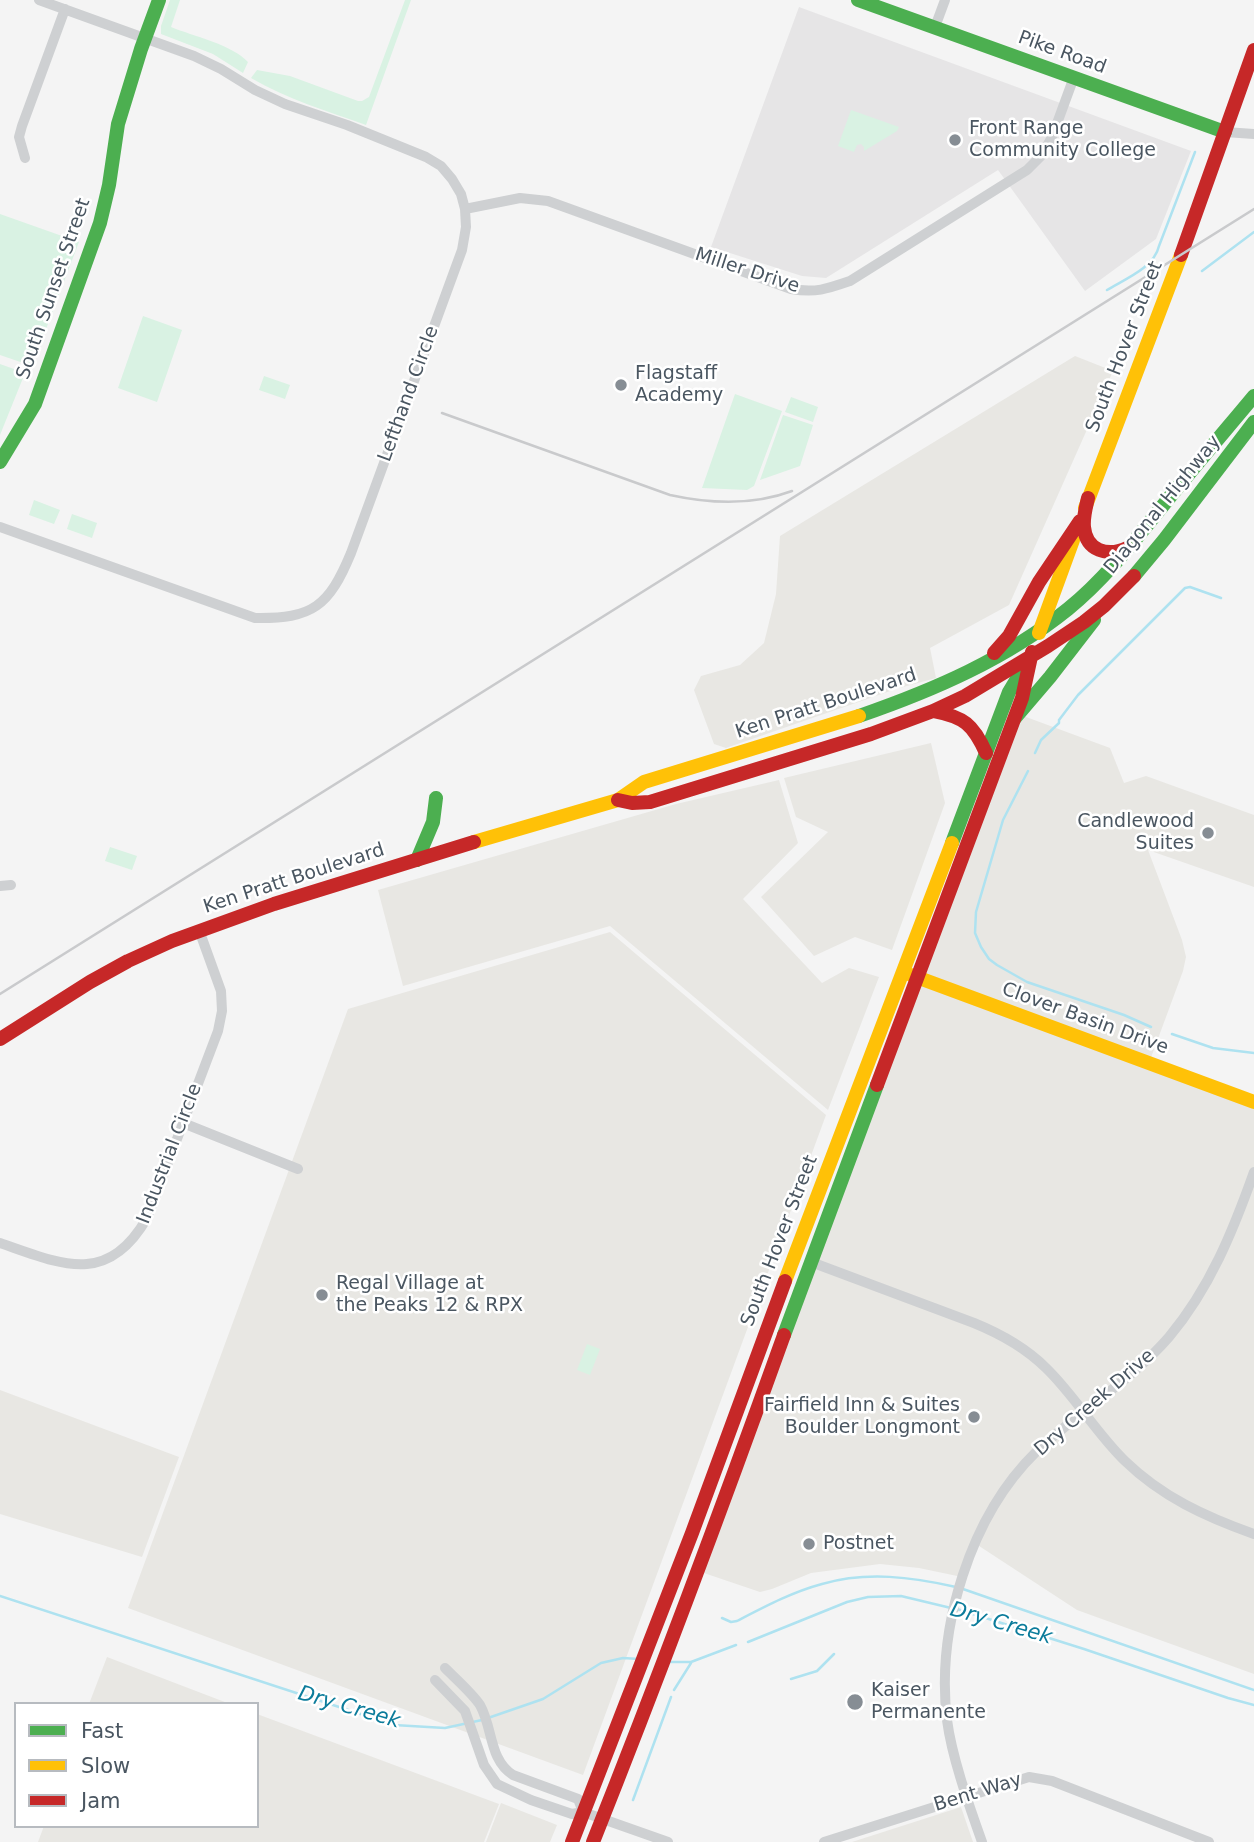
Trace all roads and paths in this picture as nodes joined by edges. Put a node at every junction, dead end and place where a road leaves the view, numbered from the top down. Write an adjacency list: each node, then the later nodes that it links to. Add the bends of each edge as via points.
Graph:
1 (39, 0): 5 (street, Lefthand Circle)
2 (159, 0): 7 (main road, South Sunset Street)
3 (858, 0): 6 (main road, Pike Road)
4 (945, 0): 6 (street)
5 (65, 9): 7 (street, Lefthand Circle); 12 (street, via 19,137)
6 (935, 27): 9 (main road, Pike Road)
7 (145, 38): 13 (street, Lefthand Circle, via 194,56 285,104 426,157 452,179); 16 (main road, South Sunset Street, via 118,124 100,223 35,404)
8 (1254, 50): 10 (main road, South Hover Street)
9 (1074, 77): 10 (main road, Pike Road); 13 (street, Miller Drive, via 1052,137 1027,170 850,281 827,290 791,289 548,201 520,198)
10 (1225, 132): 11 (street, Pike Road); 17 (main road, South Hover Street)
11 (1254, 134)
12 (25, 158)
13 (465, 209): 19 (street, Lefthand Circle, via 462,250 351,553 332,590 311,609 284,618 255,618)
14 (1254, 396): 20 (main road, Diagonal Highway)
15 (1254, 422): 21 (main road, Diagonal Highway, via 1164,540)
16 (0, 462)
17 (1088, 498): 18 (main road, South Hover Street); 20 (main road, via 1084,523 1091,546 1113,554)
18 (1080, 521): 22 (main road, South Hover Street); 24 (main road, via 1009,636)
19 (0, 527)
20 (1130, 546): 22 (main road, Diagonal Highway)
21 (1104, 606): 23 (main road, Diagonal Highway); 26 (main road)
22 (1040, 630): 23 (main road, South Hover Street); 24 (main road, Ken Pratt Boulevard)
23 (1030, 656): 25 (main road, Ken Pratt Boulevard); 26 (main road, South Hover Street); 27 (main road, South Hover Street, via 1009,692)
24 (974, 669): 29 (main road, Ken Pratt Boulevard, via 898,703 644,782)
25 (933, 711): 27 (main road, via 971,725); 29 (main road, Ken Pratt Boulevard, via 650,802)
26 (1015, 718): 35 (main road, South Hover Street)
27 (986, 753): 34 (main road, South Hover Street)
28 (436, 798): 30 (main road, via 433,822)
29 (618, 800): 30 (main road, Ken Pratt Boulevard)
30 (416, 860): 33 (main road, Ken Pratt Boulevard)
31 (11, 885): 32 (street)
32 (0, 886)
33 (199, 930): 36 (main road, Ken Pratt Boulevard, via 115,968); 38 (street, Industrial Circle, via 221,991 222,1011)
34 (903, 972): 35 (main road, Clover Basin Drive); 42 (main road, South Hover Street)
35 (918, 977): 37 (main road, Clover Basin Drive); 43 (main road, South Hover Street)
36 (0, 1039)
37 (1254, 1102)
38 (183, 1124): 39 (street); 41 (street, Industrial Circle, via 147,1218 124,1248 108,1258 76,1265)
39 (298, 1169)
40 (1254, 1172): 44 (street, Dry Creek Drive, via 1222,1254 1185,1316 1147,1361)
41 (0, 1243)
42 (795, 1256): 43 (main road); 49 (main road, South Hover Street)
43 (811, 1262): 44 (street, via 998,1333 1038,1360); 50 (main road, South Hover Street, via 663,1666)
44 (1083, 1412): 45 (street, via 1121,1457 1154,1486 1197,1512); 48 (street, Dry Creek Drive, via 1035,1453 1009,1483 977,1540 955,1602 946,1709)
45 (1254, 1535)
46 (445, 1668): 49 (street, via 480,1705 505,1770 578,1799)
47 (435, 1680): 49 (street, via 465,1711 484,1765 498,1784 572,1814)
48 (967, 1797): 54 (street, Bent Way); 55 (street, Dry Creek Drive); 56 (street, Bent Way, via 1029,1777 1052,1781)
49 (583, 1812): 50 (street); 51 (main road, South Hover Street)
50 (602, 1818): 52 (main road, South Hover Street); 53 (street)
51 (572, 1842)
52 (593, 1842)
53 (668, 1842)
54 (824, 1842)
55 (982, 1842)
56 (1209, 1842)

